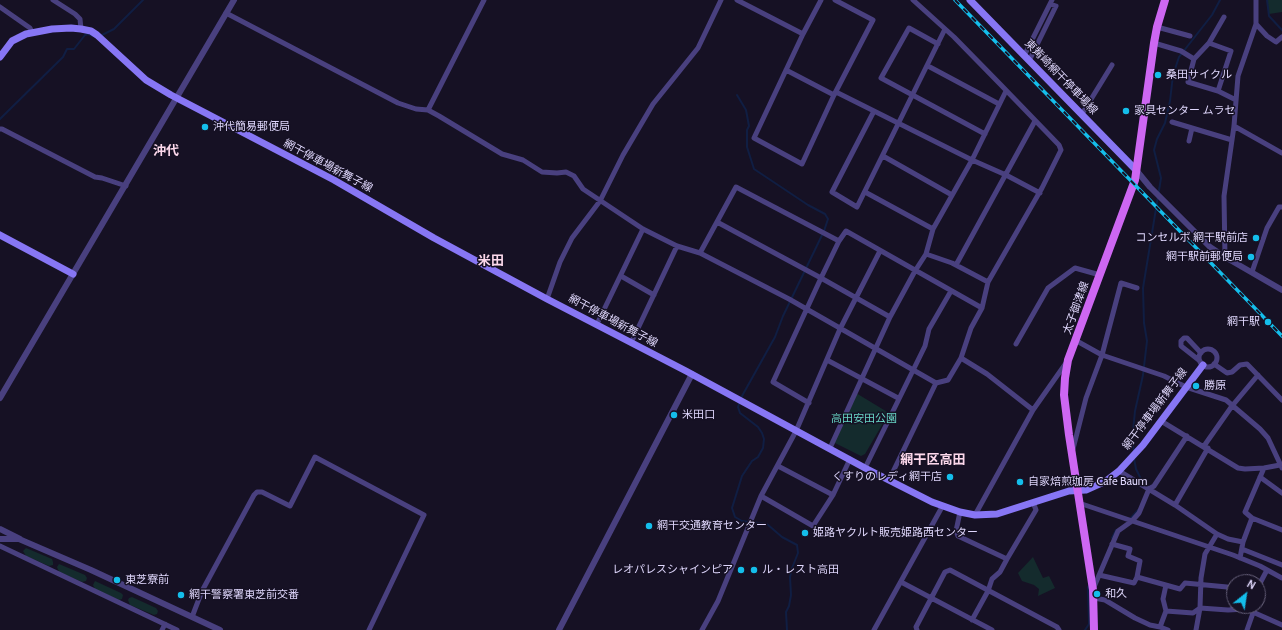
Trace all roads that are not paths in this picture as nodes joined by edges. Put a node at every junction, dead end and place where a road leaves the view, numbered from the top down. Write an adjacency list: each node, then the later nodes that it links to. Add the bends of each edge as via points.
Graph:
1 (54, 0): 18 (street, via 80,19)
2 (234, 0): 14 (street)
3 (484, 0): 40 (street)
4 (721, 0): 61 (street, via 698,48 653,104)
5 (737, 0): 21 (street)
6 (822, 0): 21 (street)
7 (835, 0): 35 (street, via 873,20)
8 (913, 0): 19 (street)
9 (970, 0): 28 (main road, 東觜崎網干停車場線)
10 (1165, 0): 17 (main road, 太子御津線)
11 (1256, 0): 16 (street)
12 (1051, 2): 28 (street)
13 (0, 7): 20 (street)
14 (226, 13): 37 (street); 40 (street, via 398,103)
15 (1224, 17): 25 (street)
16 (1256, 24): 23 (street, via 1276,42); 38 (street, via 1238,76)
17 (1157, 27): 22 (street); 24 (main road, 太子御津線)
18 (81, 29): 20 (main road, 網干停車場新舞子線); 37 (main road, 網干停車場新舞子線, via 97,35 146,80)
19 (945, 29): 26 (street); 33 (street)
20 (32, 32): 27 (main road, 網干停車場新舞子線, via 12,42)
21 (803, 34): 32 (street)
22 (1190, 36)
23 (1282, 37)
24 (1154, 43): 29 (street, via 1181,51); 55 (main road, 太子御津線)
25 (1209, 43): 29 (street); 34 (street, via 1230,50)
26 (938, 44): 31 (street); 36 (street, via 909,28 881,78)
27 (0, 57)
28 (1026, 58): 42 (main road, 東觜崎網干停車場線)
29 (1194, 59): 34 (street, via 1188,82)
30 (1112, 65): 42 (street)
31 (928, 66): 36 (street); 39 (street)
32 (786, 70): 35 (street); 35 (street, via 754,138 802,164)
33 (1006, 91): 39 (street); 43 (street)
34 (1218, 91): 38 (street)
35 (835, 94): 41 (street)
36 (913, 96): 45 (street); 49 (street)
37 (177, 98): 57 (street); 86 (main road, 網干停車場新舞子線, via 334,180)
38 (1236, 100): 46 (street)
39 (999, 104): 49 (street)
40 (428, 110): 61 (street, via 502,154 523,160 542,172 566,172 574,176 583,189)
41 (874, 111): 45 (street); 58 (street, via 832,192 857,207)
42 (1082, 114): 55 (main road, 東觜崎網干停車場線)
43 (1036, 121): 56 (street); 59 (street, via 1061,150)
44 (1172, 122): 47 (street)
45 (900, 124): 53 (street); 54 (street)
46 (1234, 126): 50 (street); 52 (street)
47 (1192, 128): 50 (street); 51 (street)
48 (0, 130): 57 (street, via 94,177)
49 (985, 134): 54 (street)
50 (1232, 140): 72 (street, via 1224,196)
51 (1189, 141)
52 (1282, 153)
53 (883, 156): 58 (street); 60 (street)
54 (972, 160): 56 (street); 60 (street)
55 (1136, 170): 72 (street, via 1210,247); 77 (main road, 太子御津線, via 1135,180)
56 (1006, 175): 59 (street); 73 (street)
57 (126, 186): 76 (street)
58 (865, 192): 65 (street)
59 (1040, 193): 80 (street)
60 (952, 195): 65 (street)
61 (600, 201): 64 (street); 86 (street, via 572,238 560,262)
62 (1282, 207): 75 (street, via 1279,207 1268,228)
63 (717, 222): 67 (street, via 736,187); 70 (street); 79 (street)
64 (643, 229): 68 (street); 78 (street)
65 (933, 229): 71 (street)
66 (0, 234): 76 (main road)
67 (839, 241): 69 (street, via 846,231); 79 (street)
68 (677, 246): 70 (street); 84 (street)
69 (880, 251): 74 (street); 85 (street)
70 (700, 253): 88 (street)
71 (926, 254): 73 (street); 74 (street)
72 (1224, 257): 75 (street)
73 (956, 265): 80 (street)
74 (915, 271): 83 (street); 89 (street)
75 (1252, 272): 82 (street)
76 (73, 274): 109 (street)
77 (1100, 275): 92 (main road, 太子御津線); 94 (street, via 1076,268 1048,288)
78 (621, 276): 84 (street); 90 (street)
79 (821, 278): 85 (street); 88 (street)
80 (988, 282): 87 (street)
81 (1137, 288): 97 (street, via 1121,283)
82 (1282, 290)
83 (950, 291): 87 (street); 103 (street, via 929,329 925,346)
84 (654, 295): 93 (street)
85 (856, 298): 89 (street); 91 (street)
86 (547, 299): 90 (main road, 網干停車場新舞子線)
87 (982, 308): 98 (street, via 971,328)
88 (808, 310): 91 (street); 112 (street, via 773,382)
89 (890, 317): 95 (street)
90 (597, 324): 93 (main road, 網干停車場新舞子線)
91 (840, 329): 95 (street); 99 (street)
92 (1075, 340): 97 (street); 100 (main road, 太子御津線)
93 (631, 343): 104 (main road, 網干停車場新舞子線)
94 (1016, 344)
95 (876, 348): 103 (street); 106 (street)
96 (1201, 353): 101 (street); 101 (street, via 1187,338 1181,341 1181,346); 102 (street, via 1209,349 1214,352 1217,359)
97 (1102, 355): 108 (street, via 1164,376); 120 (street, via 1086,398)
98 (961, 358): 107 (street, via 948,380); 114 (street, via 987,374)
99 (827, 360): 106 (street); 112 (street)
100 (1068, 360): 114 (street); 120 (main road, 太子御津線, via 1064,395)
101 (1202, 363): 102 (street, via 1210,367); 108 (main road, 網干停車場新舞子線)
102 (1214, 364): 105 (street, via 1227,373 1247,364)
103 (912, 369): 107 (street); 110 (street)
104 (692, 374): 116 (main road, 網干停車場新舞子線); 182 (street)
105 (1258, 375): 111 (street); 113 (street)
106 (861, 378): 110 (street); 119 (street)
107 (936, 383): 128 (street)
108 (1186, 387): 113 (street, via 1220,398); 115 (main road, 網干停車場新舞子線)
109 (0, 398)
110 (898, 398): 124 (street)
111 (1282, 400)
112 (809, 403): 116 (street)
113 (1232, 406): 118 (street); 123 (street, via 1268,438)
114 (1033, 410): 139 (street)
115 (1161, 421): 117 (street); 126 (main road, 網干停車場新舞子線)
116 (796, 431): 119 (main road, 網干停車場新舞子線); 122 (street)
117 (1187, 436): 118 (street); 129 (street, via 1154,486)
118 (1206, 447): 125 (street, via 1238,468); 136 (street)
119 (830, 448): 121 (main road, 網干停車場新舞子線)
120 (1072, 454): 130 (main road, 太子御津線)
121 (850, 459): 124 (main road, 網干停車場新舞子線); 132 (street)
122 (778, 466): 132 (street); 133 (street)
123 (1281, 467): 125 (street)
124 (865, 468): 128 (main road, 網干停車場新舞子線)
125 (1264, 468): 127 (street)
126 (1119, 471): 129 (street); 130 (main road, 網干停車場新舞子線, via 1093,487)
127 (1260, 477): 131 (street); 140 (street, via 1245,512)
128 (889, 480): 137 (main road, 網干停車場新舞子線)
129 (1148, 488): 136 (street); 141 (street, via 1139,513)
130 (1077, 490): 134 (main road, 網干停車場新舞子線); 135 (main road, 太子御津線)
131 (1282, 493)
132 (833, 495): 133 (street, via 813,526)
133 (761, 496): 183 (street, via 718,601)
134 (1033, 502): 139 (main road, 網干停車場新舞子線, via 997,514); 153 (street, via 1036,510)
135 (1079, 503): 141 (street); 165 (main road, 太子御津線)
136 (1175, 505): 144 (street)
137 (942, 507): 138 (main road, 網干停車場新舞子線); 160 (street)
138 (960, 512): 139 (main road, 網干停車場新舞子線); 153 (street, via 956,531 958,536)
139 (976, 515)
140 (1252, 518): 143 (street); 146 (street)
141 (1132, 521): 147 (street, via 1118,531); 150 (street)
142 (0, 529): 149 (street)
143 (1282, 530)
144 (1217, 534): 146 (street); 150 (street)
145 (0, 539): 149 (street, via 19,539)
146 (1243, 542): 151 (street)
147 (1112, 544): 157 (street); 158 (street, via 1130,549 1128,556 1140,560)
148 (0, 546): 174 (street)
149 (35, 546): 172 (street)
150 (1209, 547): 152 (street); 161 (street, via 1205,554)
151 (1242, 549): 152 (street); 154 (street)
152 (1240, 558): 155 (street)
153 (1007, 560): 164 (street, via 992,579)
154 (1282, 565)
155 (1267, 570): 156 (street); 159 (street)
156 (1265, 574)
157 (1099, 575): 158 (street, via 1134,583); 165 (street)
158 (1137, 577): 162 (street)
159 (1282, 578)
160 (901, 582): 166 (street); 184 (street)
161 (1201, 584): 162 (street, via 1185,583 1180,589); 163 (street); 167 (street)
162 (1166, 585): 169 (street, via 1163,599)
163 (1226, 587)
164 (988, 591): 166 (street, via 950,570 945,572); 173 (street); 187 (street)
165 (1093, 594): 177 (street); 188 (main road, 太子御津線)
166 (931, 598): 173 (street); 185 (street, via 916,627)
167 (1200, 608): 168 (street); 169 (street, via 1193,613); 190 (street)
168 (1226, 610)
169 (1166, 611): 176 (street)
170 (1253, 614): 191 (street)
171 (1255, 614): 175 (street)
172 (192, 617): 180 (street); 181 (street, via 202,591 254,495 262,492 290,506 315,457 424,515)
173 (972, 620): 186 (street)
174 (165, 624): 178 (street); 179 (street)
175 (1282, 625)
176 (1160, 627): 177 (street); 189 (street)
177 (1149, 628)
178 (162, 630)
179 (177, 630)
180 (220, 630)
181 (369, 630)
182 (559, 630)
183 (702, 630)
184 (874, 630)
185 (917, 630)
186 (992, 630)
187 (1059, 630)
188 (1094, 630)
189 (1168, 630)
190 (1196, 630)
191 (1246, 630)

